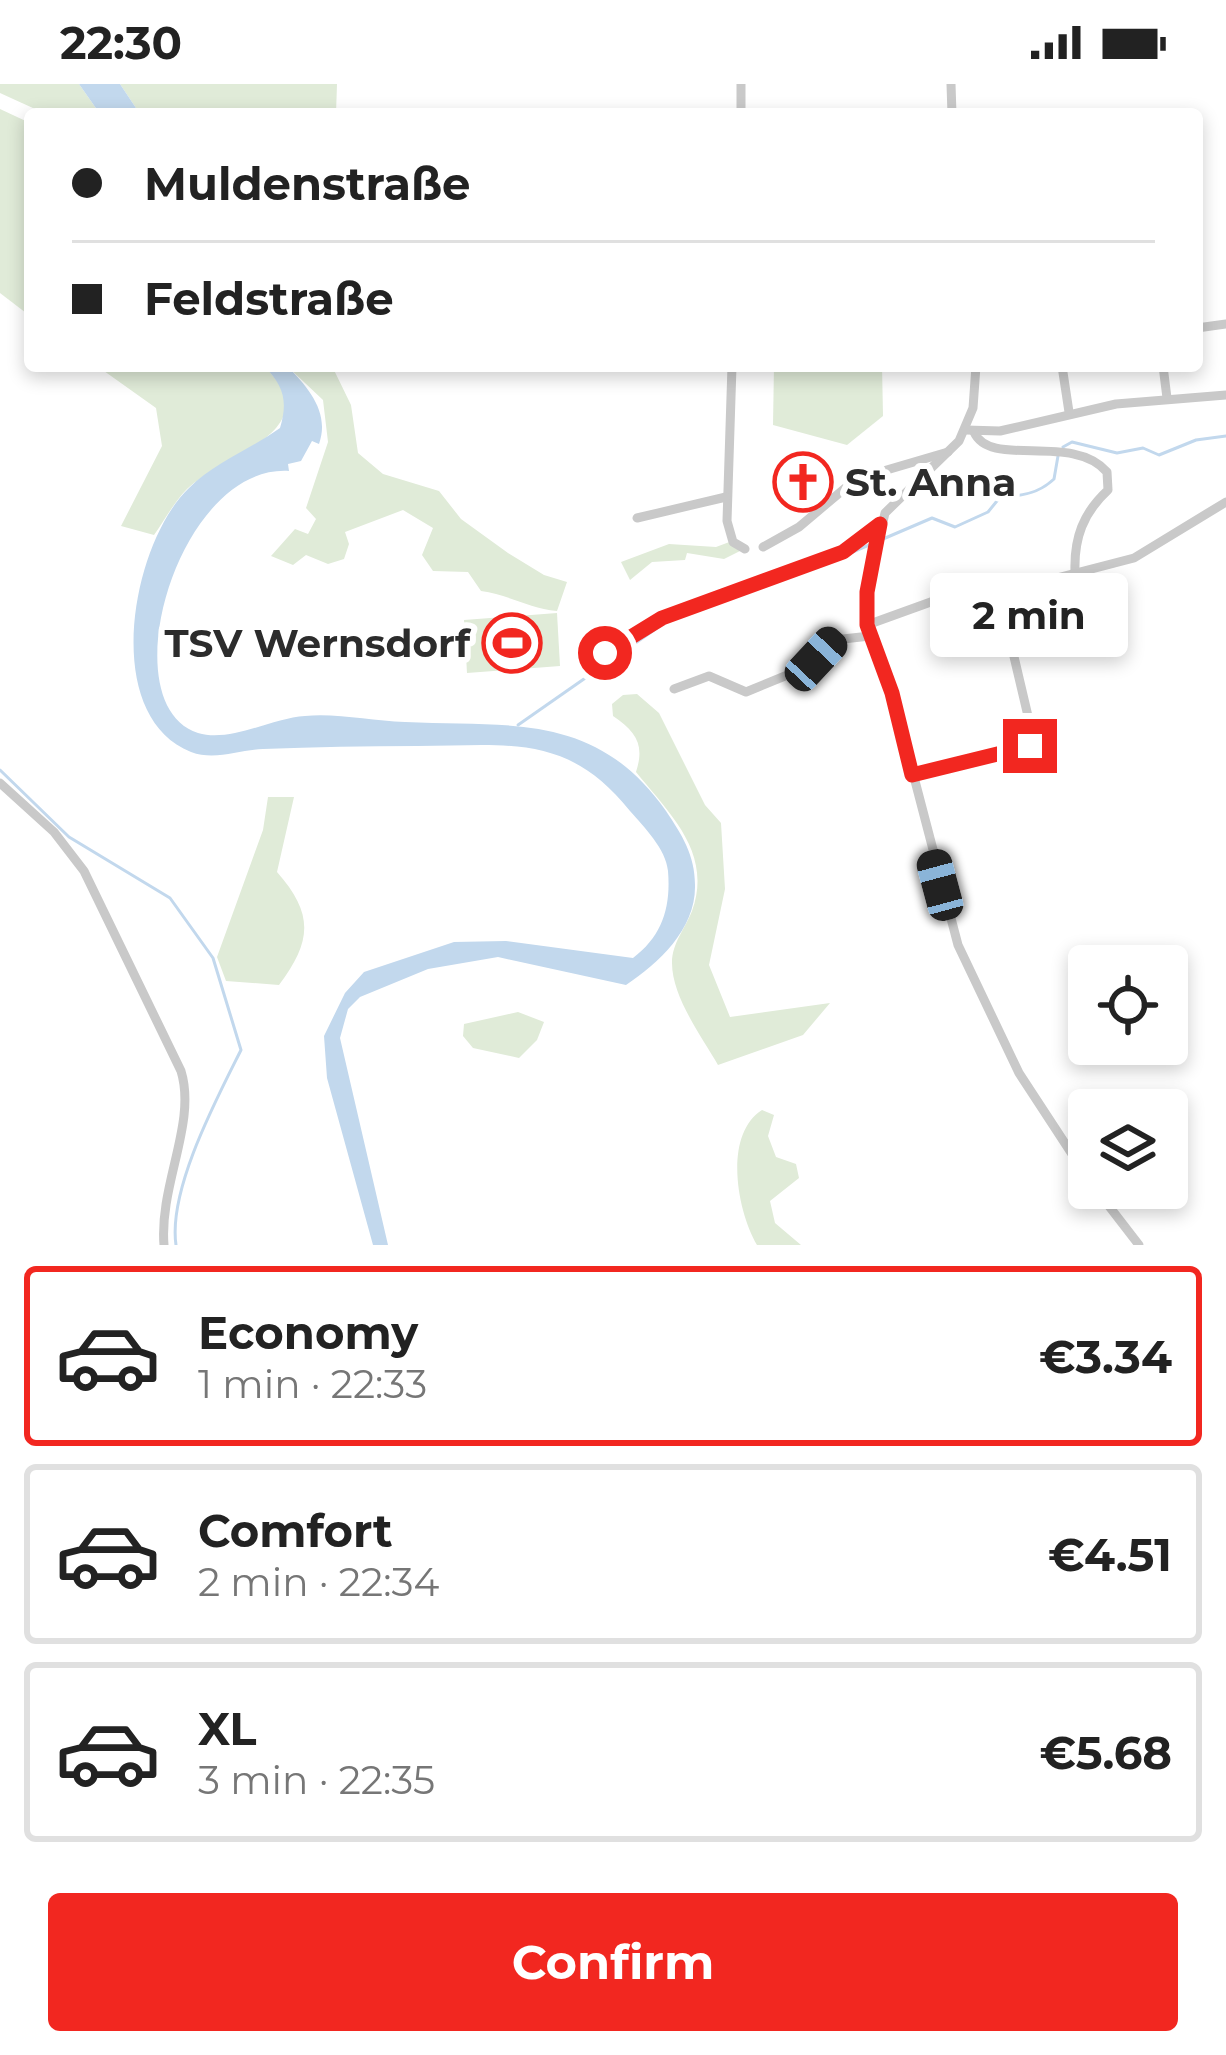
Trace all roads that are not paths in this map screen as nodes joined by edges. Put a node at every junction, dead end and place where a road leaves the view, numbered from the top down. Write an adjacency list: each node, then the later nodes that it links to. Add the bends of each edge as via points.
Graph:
1 (731, 372): 10 (street)
2 (975, 372): 8 (street)
3 (1063, 372): 7 (street)
4 (1164, 372): 6 (street)
5 (1226, 395): 6 (street)
6 (1167, 398): 7 (street)
7 (1069, 412): 8 (street)
8 (970, 431): 9 (street); 16 (street, via 992,448 1091,457 1112,482 1076,538)
9 (948, 452): 13 (street, via 898,496); 14 (street, via 856,479)
10 (726, 497): 12 (street); 15 (street, via 733,542)
11 (1226, 502): 16 (street, via 1134,558)
12 (637, 518)
13 (878, 535): 18 (street); 19 (street, via 662,618)
14 (764, 547)
15 (745, 549)
16 (1075, 571): 17 (street)
17 (999, 593): 18 (street, via 939,599); 21 (street, via 1030,746)
18 (868, 631): 20 (street, via 834,640 807,667 746,692 709,676); 21 (street)
19 (605, 653)
20 (674, 689)
21 (912, 775): 23 (street, via 958,945 1019,1073)
22 (0, 783): 25 (street, via 85,871 176,1056 187,1097 167,1183)
23 (1068, 1148)
24 (1111, 1209): 26 (street)
25 (164, 1245)
26 (1139, 1245)

